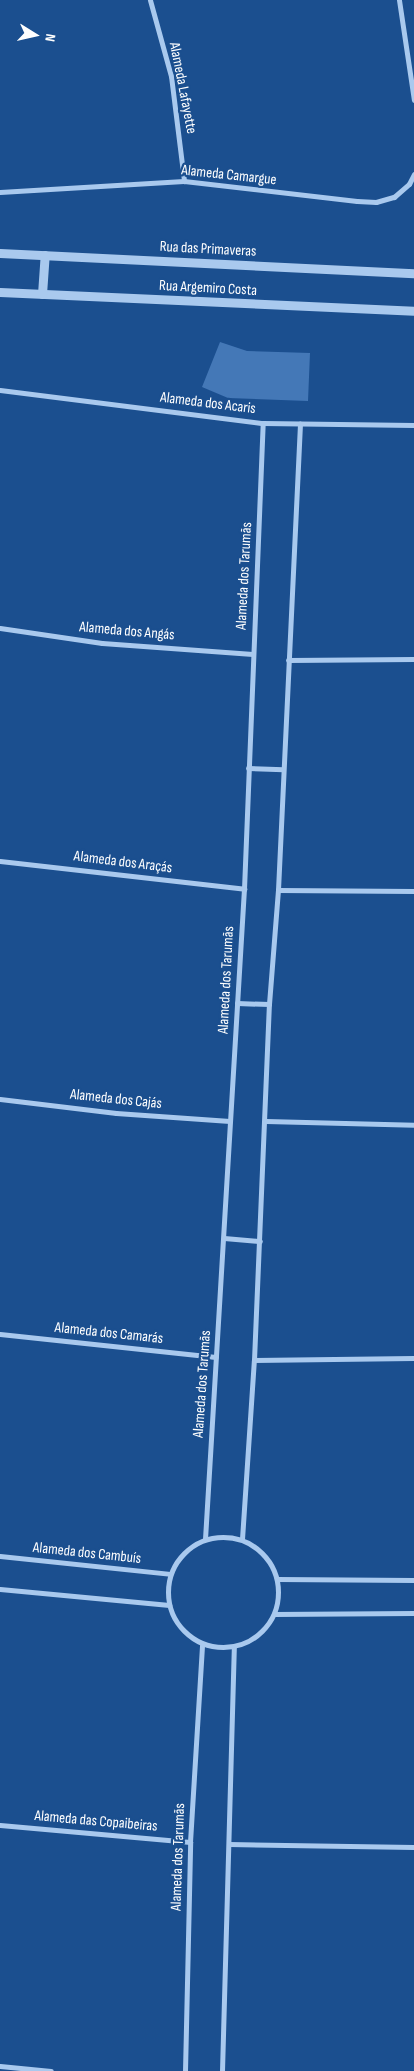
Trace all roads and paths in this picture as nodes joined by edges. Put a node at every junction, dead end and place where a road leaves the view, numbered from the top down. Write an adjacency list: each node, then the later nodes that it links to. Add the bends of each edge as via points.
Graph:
1 (150, 0): 5 (street, Alameda Lafayette, via 171,76)
2 (399, 0): 3 (street)
3 (414, 100)
4 (414, 174): 5 (street, Alameda Camargue, via 409,184 394,197 376,202)
5 (184, 181): 6 (street, Alameda Camargue)
6 (0, 192)
7 (0, 253): 8 (street, Rua das Primaveras)
8 (45, 255): 9 (street, Rua das Primaveras); 11 (street)
9 (414, 273)
10 (0, 292): 11 (street, Rua Argemiro Costa)
11 (42, 294): 12 (street, Rua Argemiro Costa)
12 (414, 311)
13 (0, 390): 14 (street, Alameda dos Acaris)
14 (263, 422): 15 (street, Alameda dos Acaris); 18 (street, Alameda dos Tarumãs)
15 (300, 424): 16 (street, Alameda dos Acaris); 20 (street)
16 (414, 425)
17 (0, 628): 18 (street, Alameda dos Angás, via 102,643)
18 (253, 654): 21 (street, Alameda dos Tarumãs)
19 (414, 659): 20 (street)
20 (288, 660): 22 (street)
21 (248, 768): 22 (street); 24 (street, Alameda dos Tarumãs)
22 (283, 769): 25 (street)
23 (0, 860): 24 (street, Alameda dos Araçás)
24 (244, 889): 27 (street, Alameda dos Tarumãs)
25 (278, 890): 26 (street); 28 (street)
26 (414, 891)
27 (237, 1003): 28 (street); 30 (street, Alameda dos Tarumãs)
28 (269, 1004): 31 (street)
29 (0, 1099): 30 (street, Alameda dos Cajás, via 116,1113)
30 (230, 1121): 33 (street, Alameda dos Tarumãs)
31 (266, 1121): 32 (street); 34 (street)
32 (414, 1125)
33 (224, 1238): 34 (street); 36 (street, Alameda dos Tarumãs)
34 (260, 1241): 38 (street)
35 (0, 1334): 36 (street, Alameda dos Camarás)
36 (216, 1357): 39 (street, Alameda dos Tarumãs)
37 (414, 1358): 38 (street)
38 (254, 1360): 40 (street)
39 (205, 1539): 40 (street, via 224,1536); 42 (street, via 190,1547)
40 (242, 1539): 43 (street, via 258,1548 270,1562)
41 (0, 1556): 42 (street, Alameda dos Cambuís)
42 (170, 1574): 46 (street)
43 (277, 1579): 44 (street); 48 (street, via 278,1597)
44 (414, 1580)
45 (0, 1589): 46 (street)
46 (169, 1605): 49 (street, via 181,1628)
47 (414, 1613): 48 (street)
48 (274, 1614): 50 (street, via 251,1640)
49 (202, 1643): 50 (street, via 212,1647); 52 (street, Alameda dos Tarumãs)
50 (234, 1647): 53 (street)
51 (0, 1825): 52 (street, Alameda das Copaibeiras)
52 (190, 1842): 57 (street, Alameda dos Tarumãs)
53 (229, 1844): 54 (street); 58 (street)
54 (414, 1847)
55 (0, 2066): 56 (street)
56 (51, 2071)
57 (185, 2071)
58 (222, 2071)

